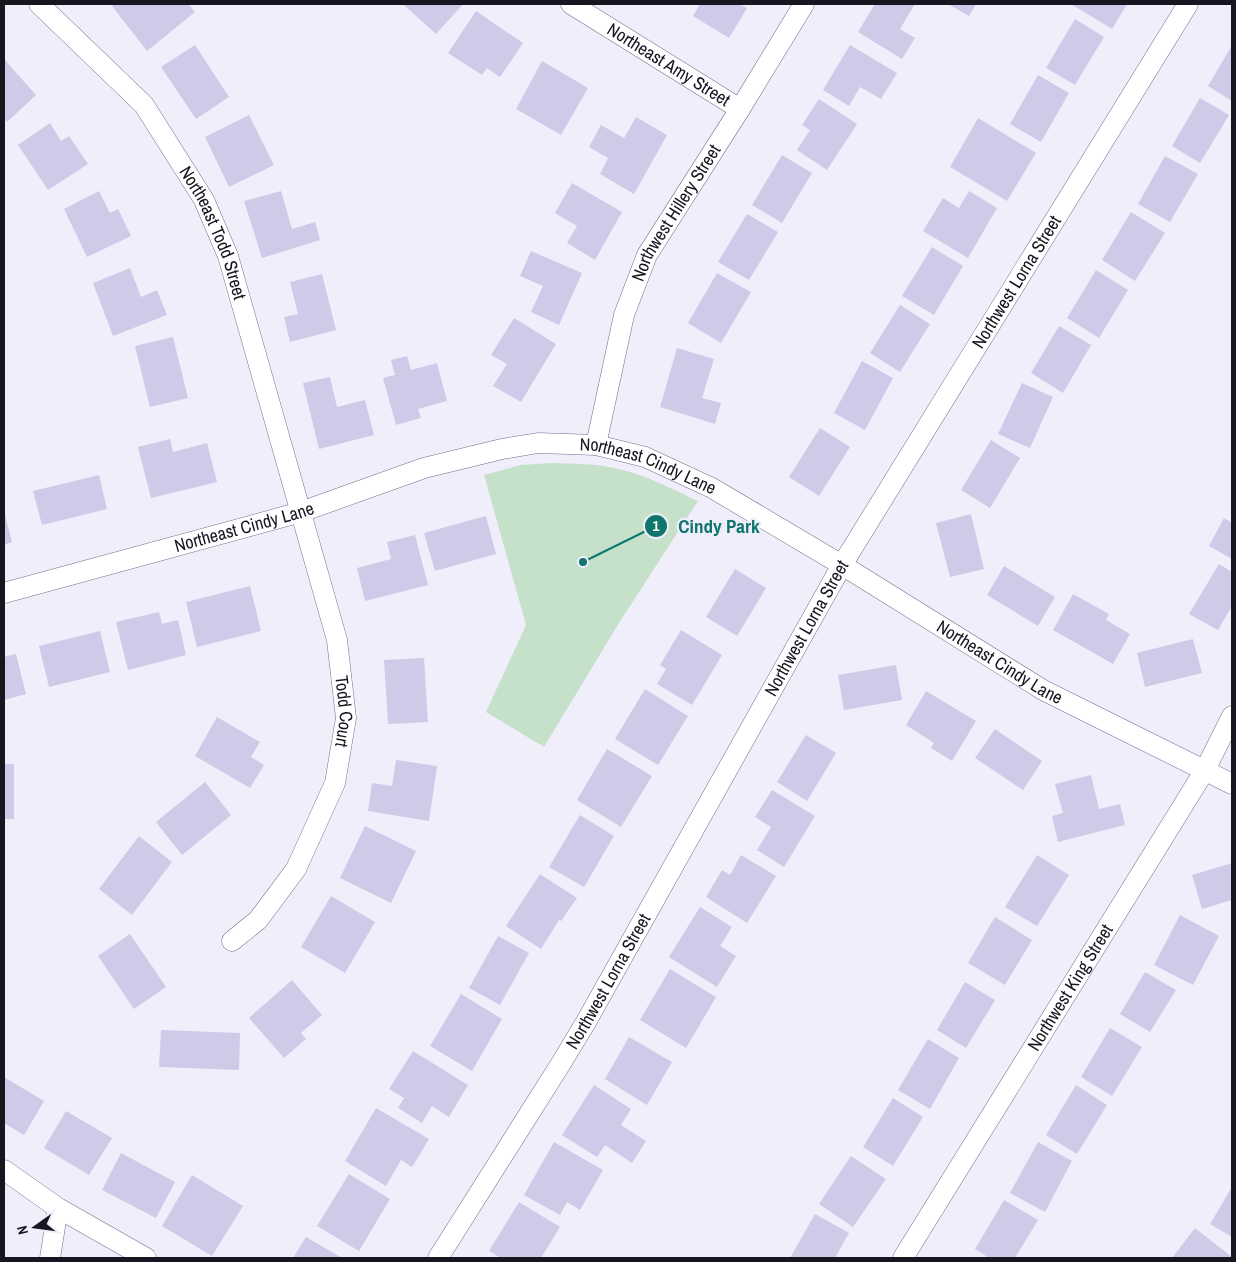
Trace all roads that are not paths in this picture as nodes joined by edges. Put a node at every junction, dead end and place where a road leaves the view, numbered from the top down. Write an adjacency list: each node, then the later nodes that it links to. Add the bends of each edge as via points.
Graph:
1 (40, 4): 7 (street, Northeast Todd Street, via 144,105 204,200 228,256)
2 (571, 4): 5 (street, Northeast Amy Street)
3 (804, 4): 5 (street, Northwest Hillery Street)
4 (1188, 4): 8 (street, Northwest Lorna Street)
5 (740, 109): 6 (street, Northwest Hillery Street, via 647,255 624,315)
6 (596, 445): 7 (street, Northeast Cindy Lane, via 538,443 502,449 424,468); 8 (street, Northeast Cindy Lane, via 645,457 712,488)
7 (301, 512): 9 (street, Northeast Cindy Lane); 13 (street, Todd Court, via 337,640 346,718 335,783 296,869 258,920)
8 (842, 565): 11 (street, Northeast Cindy Lane, via 1043,690); 18 (street, Northwest Lorna Street, via 586,1022)
9 (4, 592)
10 (1232, 716): 11 (street, Northwest King Street)
11 (1204, 770): 12 (street, Northeast Cindy Lane); 19 (street, Northwest King Street)
12 (1232, 784)
13 (232, 941)
14 (4, 1170): 15 (street)
15 (58, 1208): 16 (street); 17 (street)
16 (50, 1258)
17 (146, 1258)
18 (438, 1258)
19 (903, 1258)

